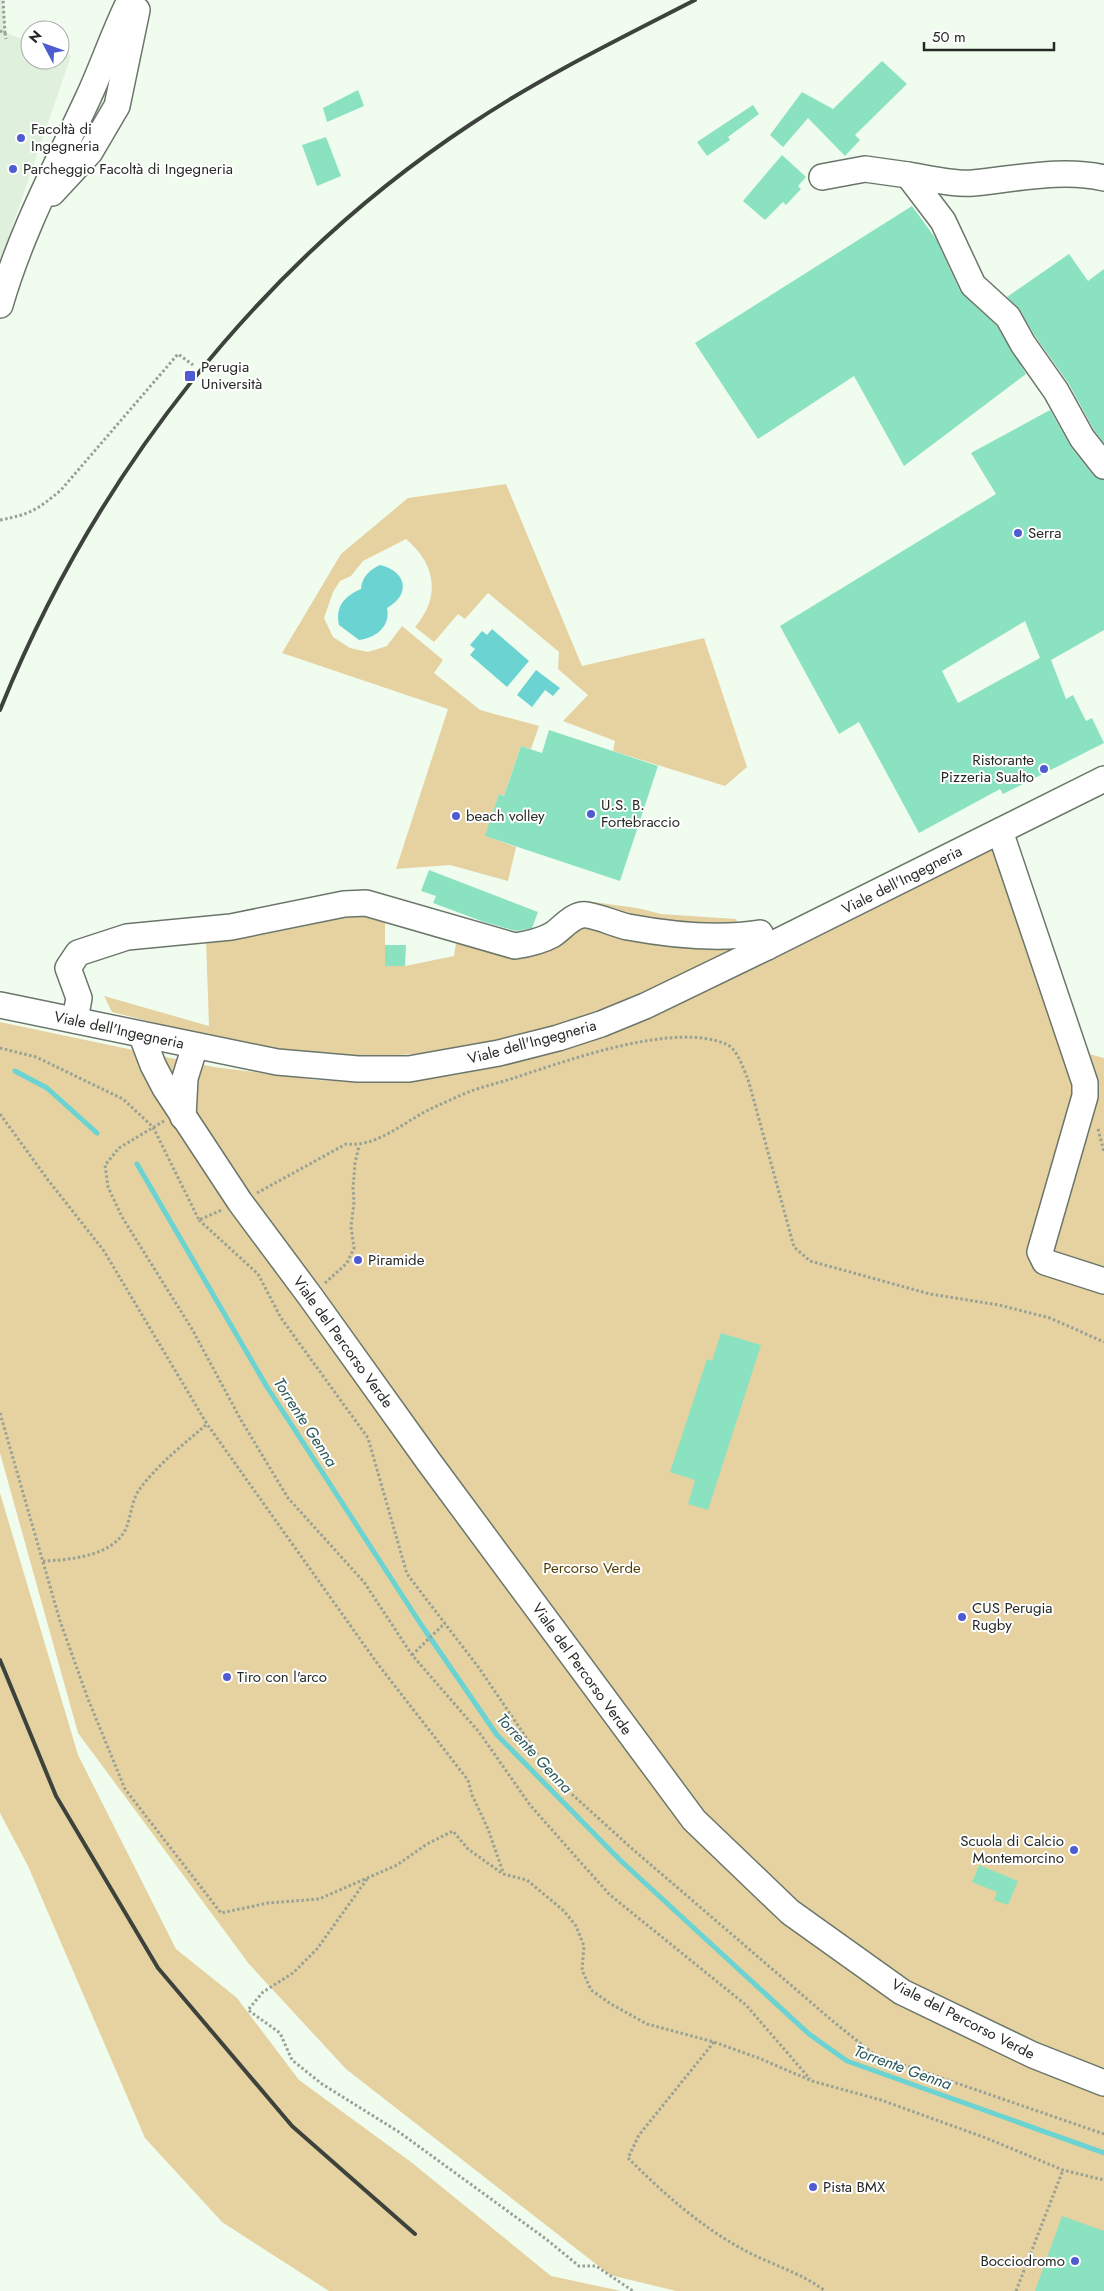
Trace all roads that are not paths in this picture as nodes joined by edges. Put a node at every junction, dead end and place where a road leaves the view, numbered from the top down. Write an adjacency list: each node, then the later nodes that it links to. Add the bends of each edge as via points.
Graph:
1 (130, 0): 6 (street, via 83,111)
2 (137, 0): 6 (street, via 117,106 90,152)
3 (908, 175): 4 (street, via 864,169); 5 (street, via 971,184 1051,175); 8 (street, via 943,221 973,284 1008,317 1082,438)
4 (822, 177)
5 (1104, 178)
6 (32, 213): 7 (street)
7 (0, 305)
8 (1104, 466)
9 (1104, 779): 10 (street, Viale dell'Ingegneria)
10 (1000, 831): 11 (street, Viale dell'Ingegneria); 17 (street, via 1085,1082 1085,1096 1040,1252 1045,1262)
11 (767, 947): 13 (street, via 760,933 712,937 626,927 586,915 573,918 552,935 515,946 366,903 344,904 232,927 127,937 78,953 68,968 79,998); 15 (street, Viale dell'Ingegneria, via 601,1024 558,1038 457,1061 409,1069 358,1069 277,1062)
12 (0, 1005): 13 (street, Viale dell'Ingegneria)
13 (75, 1020): 14 (street, Viale dell'Ingegneria)
14 (142, 1036): 15 (street, Viale dell'Ingegneria); 16 (street, Viale del Percorso Verde, via 153,1065)
15 (195, 1046): 16 (street, via 185,1078)
16 (183, 1117): 18 (street, Viale del Percorso Verde, via 240,1202 694,1820 790,1912 902,1992 1034,2055)
17 (1104, 1281)
18 (1104, 2083)

